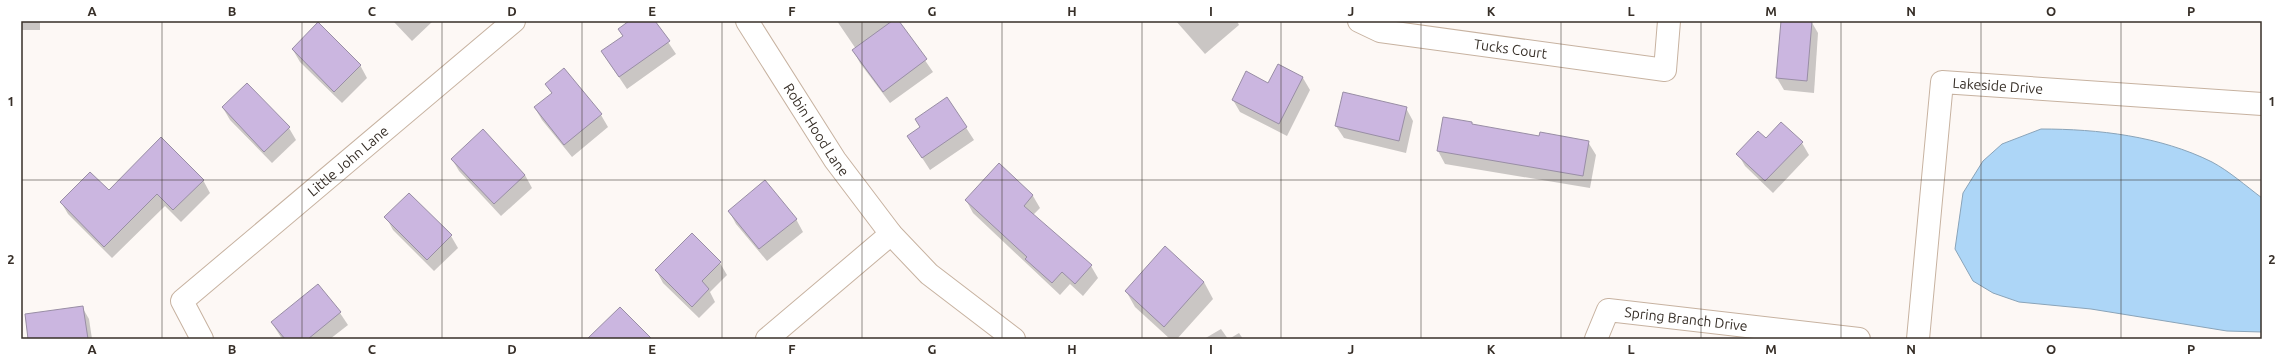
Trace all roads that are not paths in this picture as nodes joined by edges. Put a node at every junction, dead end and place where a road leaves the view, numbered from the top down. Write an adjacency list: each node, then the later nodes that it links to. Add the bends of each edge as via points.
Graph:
1 (514, 21): 7 (street, Little John Lane, via 182,301)
2 (747, 21): 6 (street, Robin Hood Lane, via 835,160)
3 (1359, 21): 4 (street, Tucks Court, via 1380,31 1665,70)
4 (1668, 21)
5 (2262, 104): 12 (street, Lakeside Drive, via 1942,82)
6 (891, 234): 8 (street); 9 (street, Robin Hood Lane, via 929,274)
7 (202, 339)
8 (767, 339)
9 (1014, 339)
10 (1596, 339): 11 (street, Spring Branch Drive, via 1608,310)
11 (1859, 339)
12 (1918, 339)

